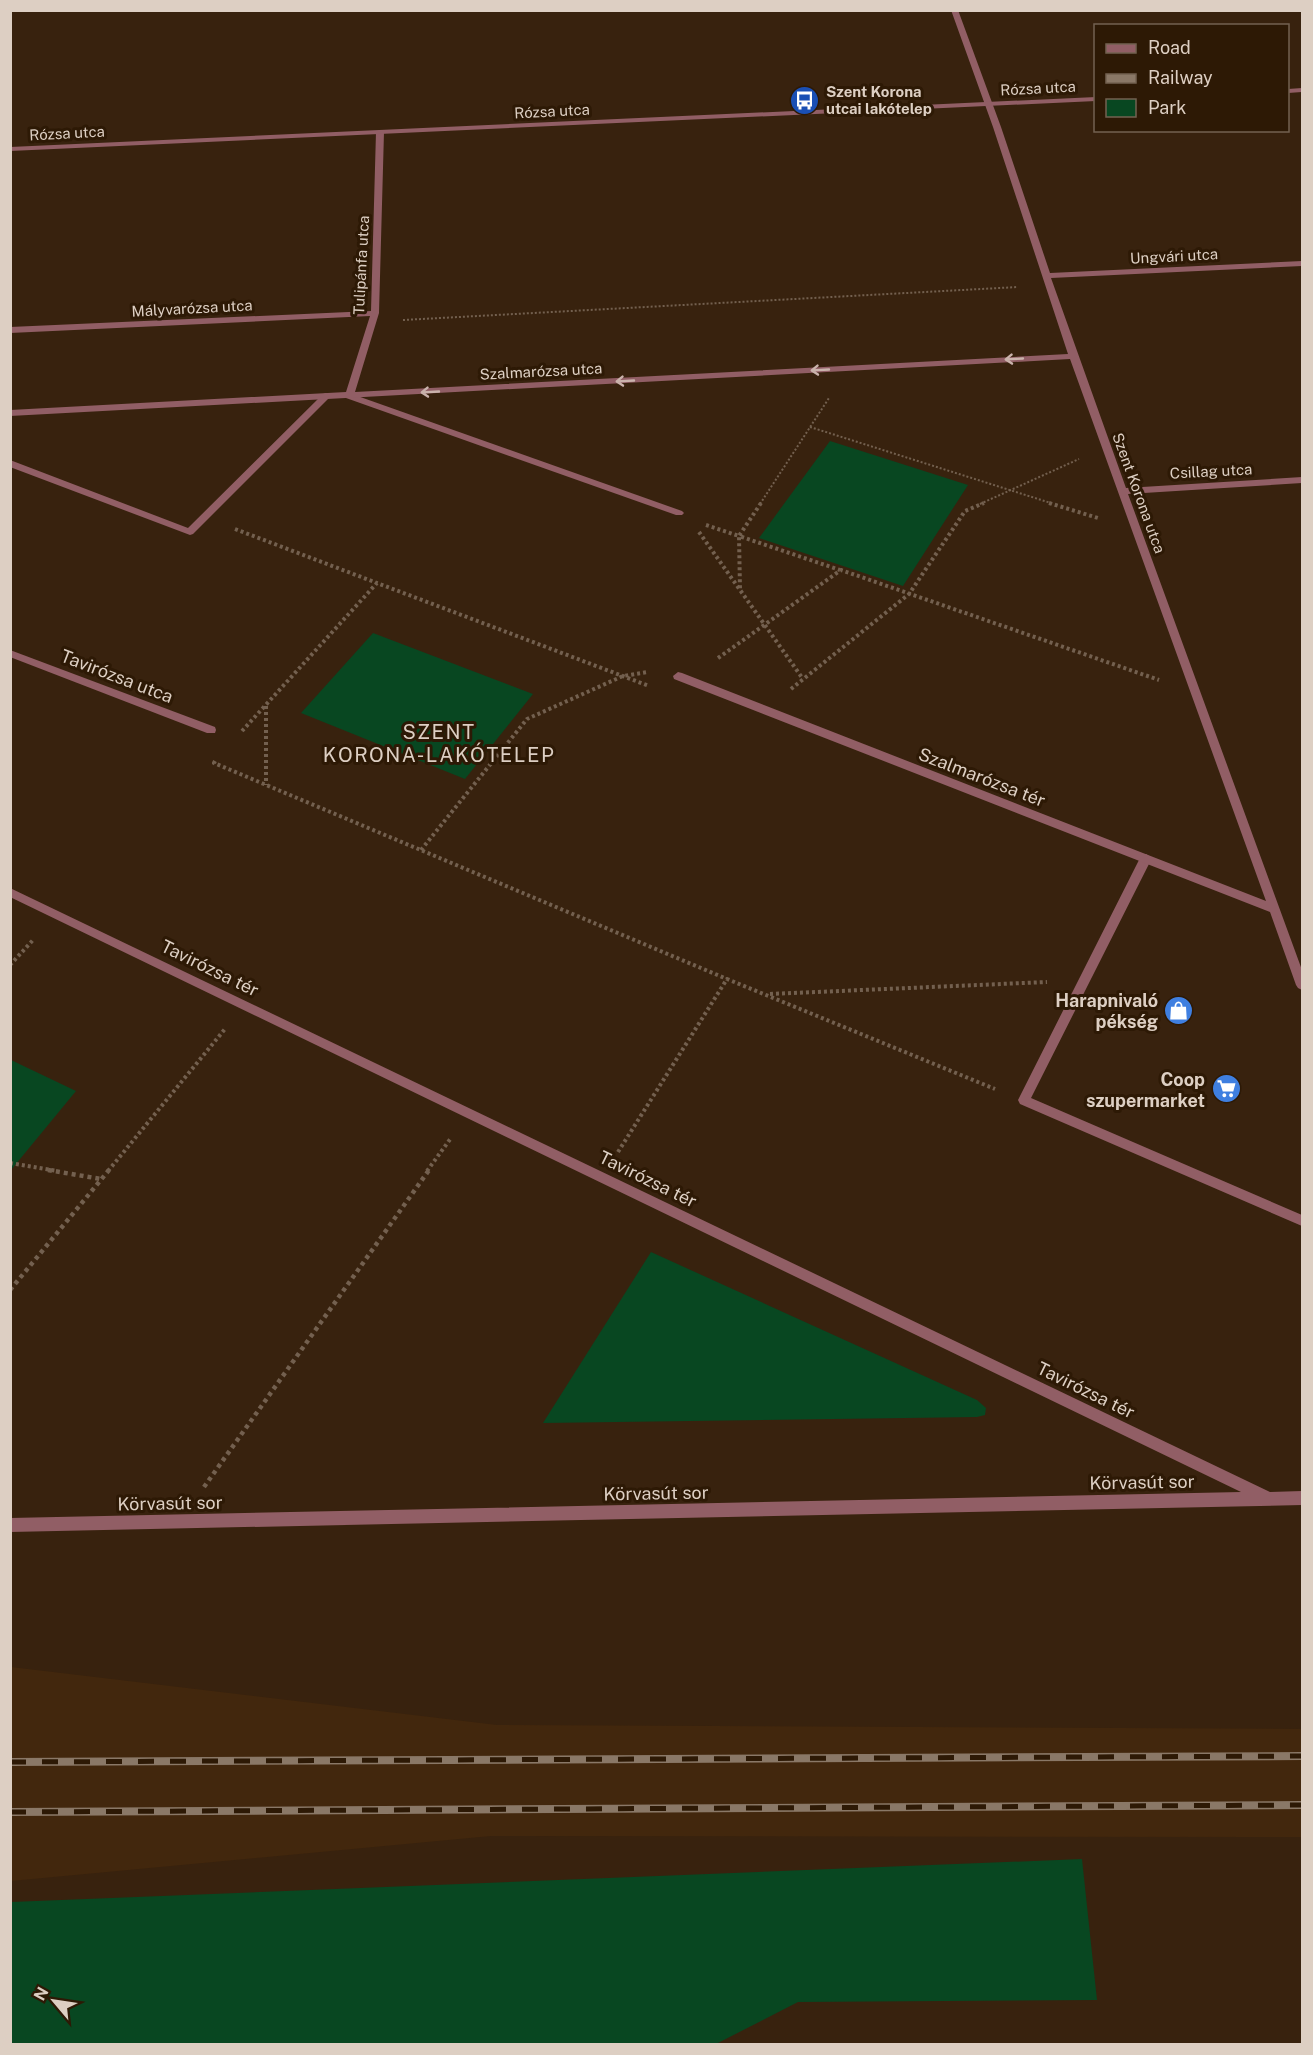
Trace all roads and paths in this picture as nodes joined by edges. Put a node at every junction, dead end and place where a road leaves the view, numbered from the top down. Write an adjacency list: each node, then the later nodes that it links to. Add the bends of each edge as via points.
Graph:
1 (954, 10): 3 (street, Szent Korona utca)
2 (1094, 99): 3 (street, Rózsa utca)
3 (988, 104): 4 (street, Rózsa utca); 7 (street, Szent Korona utca)
4 (380, 132): 5 (street, Rózsa utca); 8 (street, Tulipánfa utca)
5 (10, 149)
6 (1302, 262): 7 (street, Ungvári utca)
7 (1048, 281): 8 (path); 10 (street, Szent Korona utca)
8 (374, 317): 9 (street, Mályvarózsa utca); 13 (street, Tulipánfa utca)
9 (10, 330)
10 (1073, 356): 11 (street, Szalmarózsa utca, one-way to 11); 16 (street, Szent Korona utca)
11 (848, 369): 13 (street, Szalmarózsa utca, one-way to 13); 15 (path)
12 (326, 396): 13 (street, Szalmarózsa utca); 14 (street, Szalmarózsa utca); 23 (street)
13 (349, 396): 21 (street)
14 (10, 413)
15 (810, 427): 19 (path); 26 (path)
16 (1106, 446): 19 (path); 20 (street, Szent Korona utca)
17 (10, 462): 23 (street, via 190,532)
18 (1302, 480): 20 (street, Csillag utca)
19 (1010, 490): 25 (path); 30 (path, via 965,511)
20 (1122, 491): 25 (street, Szent Korona utca)
21 (668, 509): 22 (street); 24 (path)
22 (679, 513)
23 (204, 518): 28 (path)
24 (690, 519): 26 (path); 29 (path)
25 (1137, 531): 38 (street, Szent Korona utca)
26 (739, 536): 27 (path); 29 (path)
27 (841, 570): 30 (path); 31 (path)
28 (377, 584): 34 (path); 39 (path)
29 (740, 590): 31 (path)
30 (909, 594): 36 (path); 38 (path)
31 (765, 625): 36 (path); 37 (path, via 711,663)
32 (10, 653): 41 (street, Tavirózsa utca)
33 (656, 671): 34 (path)
34 (623, 676): 37 (path, via 681,698); 45 (path, via 527,719)
35 (678, 676): 37 (street, Szalmarózsa tér)
36 (803, 680): 40 (path)
37 (693, 682): 40 (street, Szalmarózsa tér)
38 (1197, 693): 48 (street, Szent Korona utca)
39 (266, 705): 42 (path); 44 (path)
40 (765, 710): 46 (street, Szalmarózsa tér)
41 (211, 730)
42 (236, 738)
43 (221, 755): 44 (path, via 214,763)
44 (266, 785): 45 (path)
45 (421, 850): 49 (path)
46 (1146, 858): 48 (street, Szalmarózsa tér); 50 (street)
47 (10, 892): 53 (street, Tavirózsa tér)
48 (1275, 909): 51 (street, Szent Korona utca)
49 (728, 979): 52 (path); 57 (path)
50 (1084, 980): 52 (path); 54 (street)
51 (1302, 985)
52 (766, 994): 54 (path)
53 (245, 1005): 55 (street, Tavirózsa tér); 58 (path)
54 (1024, 1100): 59 (street)
55 (469, 1113): 57 (street, Tavirózsa tér); 63 (path)
56 (10, 1163): 58 (path)
57 (602, 1177): 62 (street, Tavirózsa tér)
58 (102, 1179): 60 (path)
59 (1302, 1221)
60 (10, 1290)
61 (1302, 1498): 62 (street, Körvasút sor)
62 (1270, 1499): 63 (street, Körvasút sor)
63 (178, 1522): 64 (street, Körvasút sor)
64 (10, 1525)

